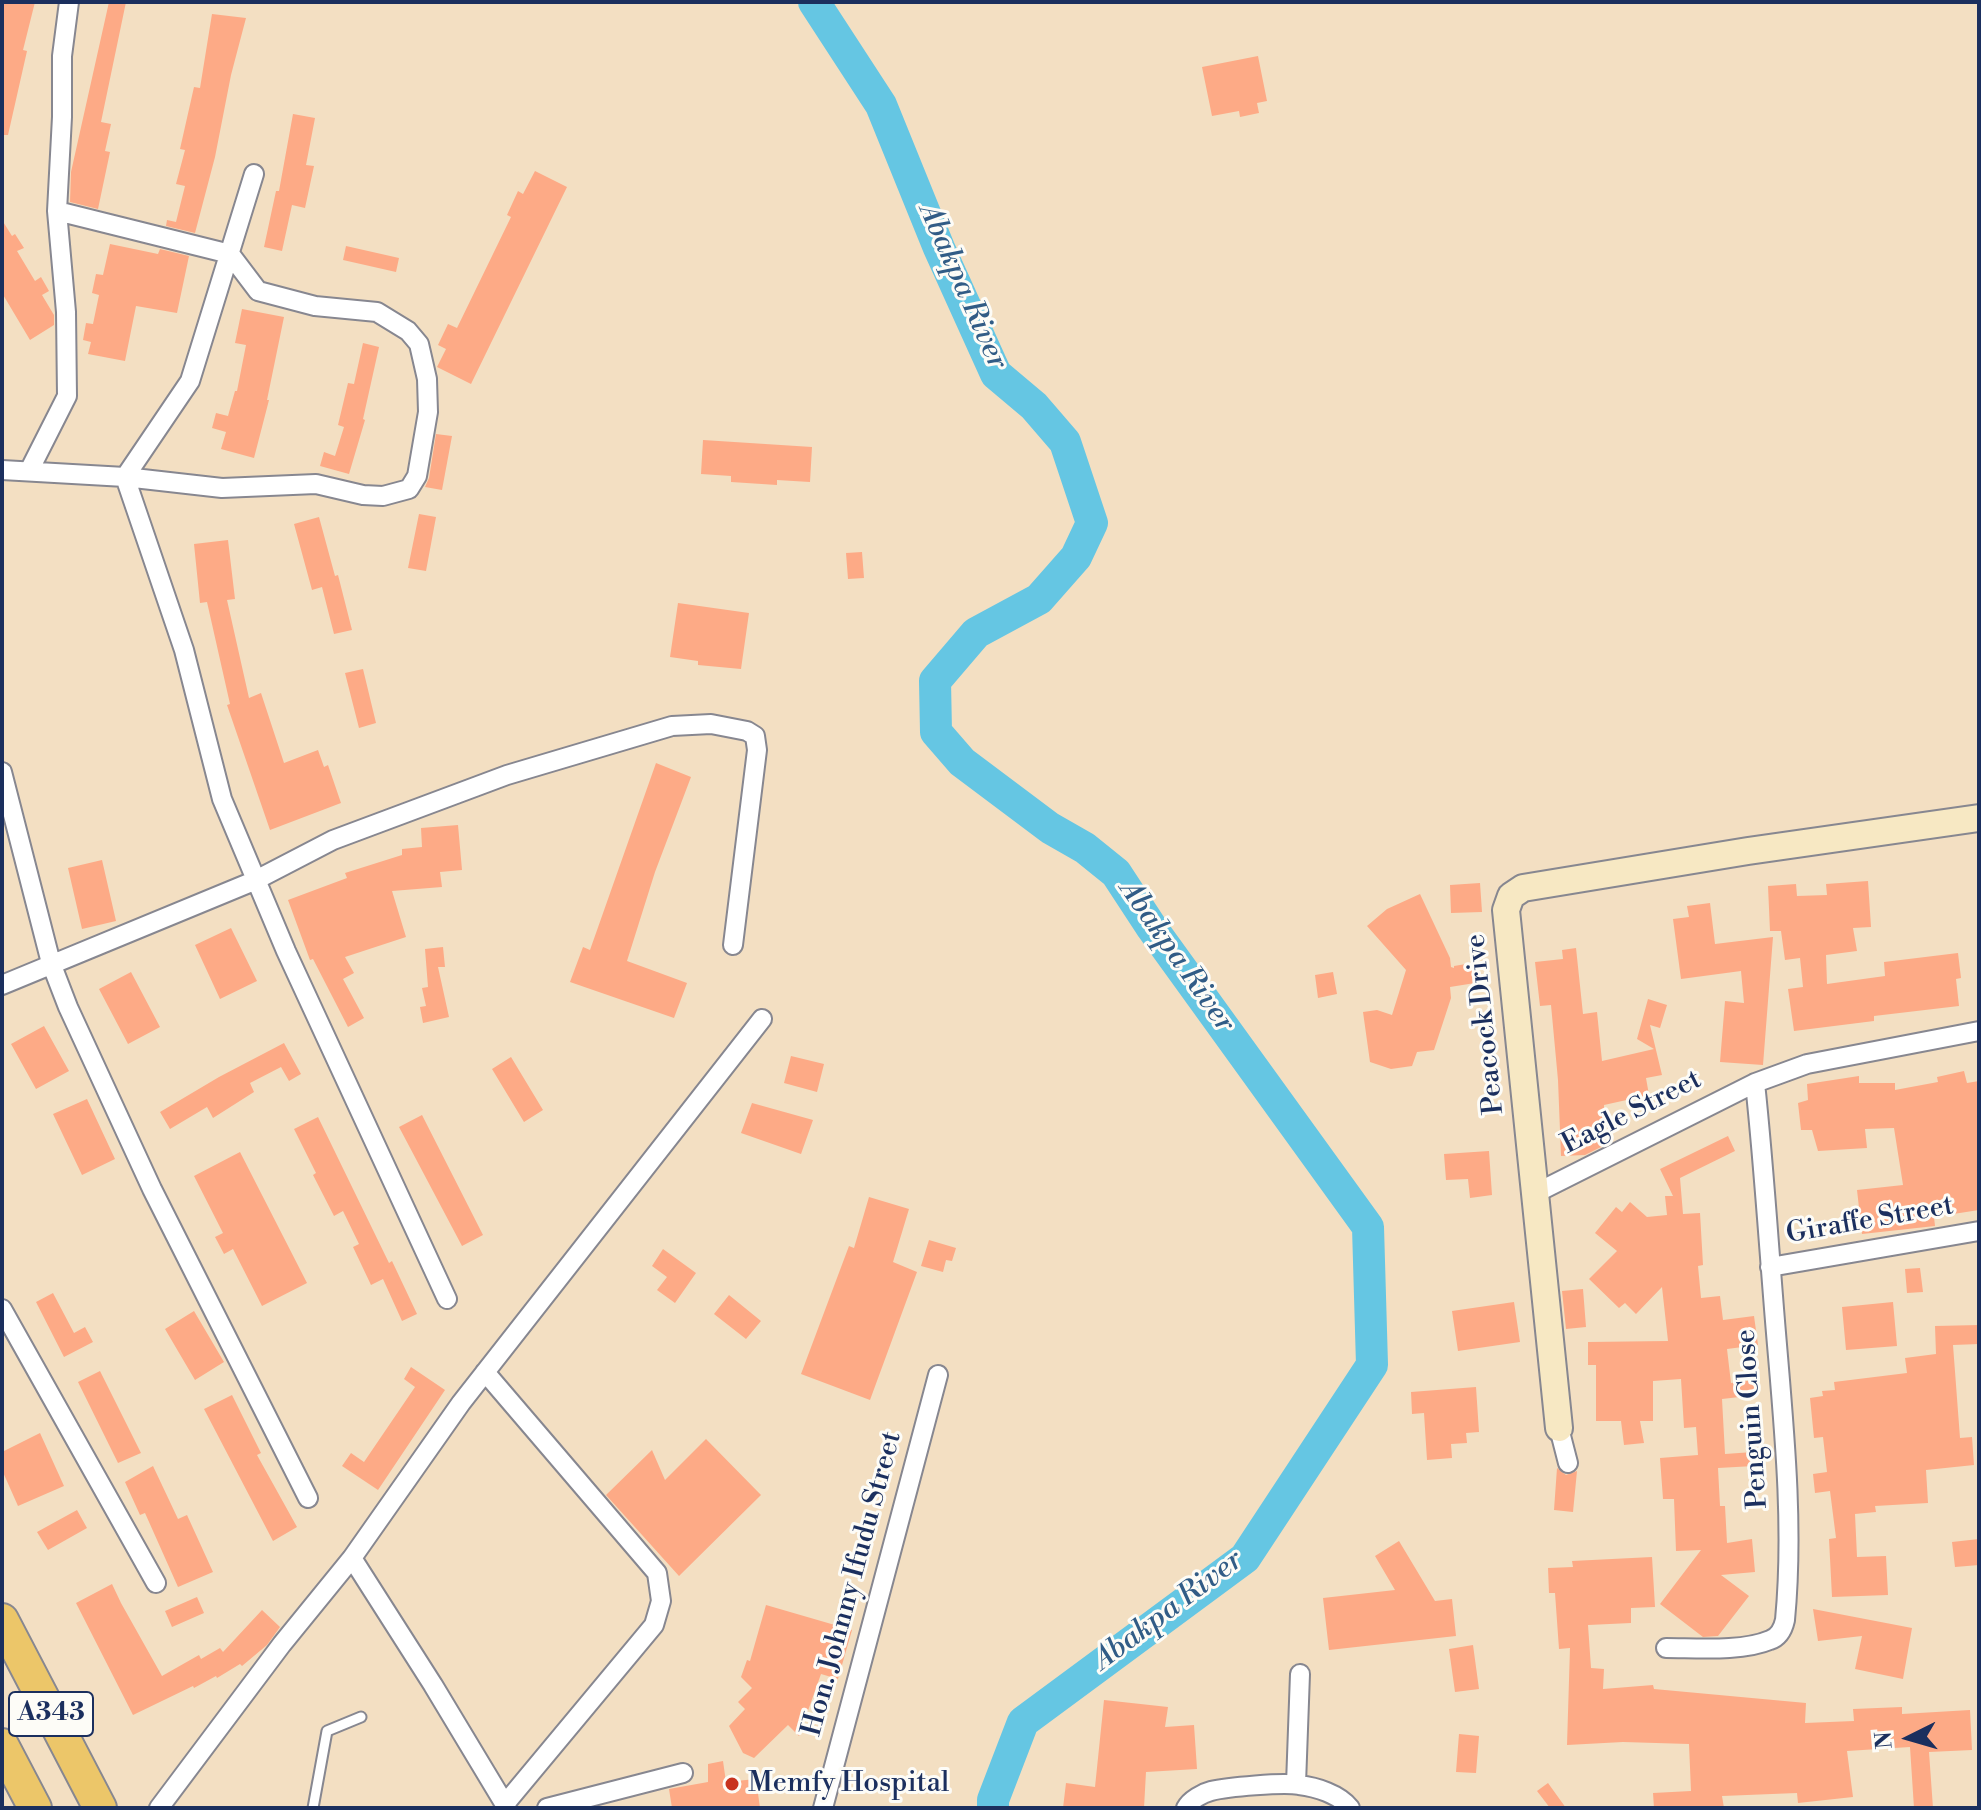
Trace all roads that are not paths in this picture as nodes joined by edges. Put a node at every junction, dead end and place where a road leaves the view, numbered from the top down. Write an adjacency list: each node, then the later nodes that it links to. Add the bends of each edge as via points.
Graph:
1 (69, 2): 3 (street)
2 (254, 174): 4 (street)
3 (57, 211): 4 (street); 6 (street, via 67,396)
4 (230, 254): 7 (street, via 190,381); 7 (street, via 258,291 315,306 377,312 419,344 428,412 417,476 409,489 383,496 316,484 222,488)
5 (2, 470): 6 (street)
6 (29, 471): 7 (street)
7 (125, 477): 10 (street, via 184,650 222,799)
8 (2, 772): 12 (street)
9 (1979, 818): 17 (street, Peacock Drive, via 1733,853 1523,888 1511,896 1506,910)
10 (254, 881): 11 (street, via 333,840 507,775 672,726 711,724 747,731 755,736 757,750); 12 (street); 20 (street)
11 (733, 945)
12 (51, 963): 13 (street); 26 (street, via 152,1189)
13 (2, 985)
14 (762, 1019): 22 (street)
15 (1979, 1031): 16 (street, Eagle Street, via 1807,1064)
16 (1755, 1083): 17 (street, Eagle Street); 19 (street, Penguin Close)
17 (1534, 1194): 24 (street, Peacock Drive)
18 (1979, 1231): 19 (street, Giraffe Street)
19 (1770, 1267): 30 (street, Penguin Close, via 1788,1544 1783,1628 1771,1640 1755,1644)
20 (447, 1299)
21 (2, 1309): 28 (street)
22 (485, 1372): 27 (street); 36 (street, via 657,1573 661,1601 654,1625)
23 (938, 1375): 42 (street, Hon. Johnny Ifudu Street)
24 (1559, 1428): 25 (street)
25 (1568, 1463)
26 (308, 1498)
27 (352, 1558): 36 (street); 39 (street)
28 (156, 1583)
29 (2, 1620): 38 (highway, A343)
30 (1666, 1648)
31 (1300, 1674): 35 (street)
32 (361, 1717): 40 (lane, via 327,1731)
33 (4, 1752): 37 (highway, A343)
34 (683, 1773): 41 (street)
35 (1296, 1784): 43 (street, via 1210,1791); 44 (street, via 1321,1790)
36 (506, 1806)
37 (35, 1808)
38 (100, 1808)
39 (159, 1808)
40 (313, 1808)
41 (547, 1808)
42 (823, 1808)
43 (1186, 1808)
44 (1350, 1808)

